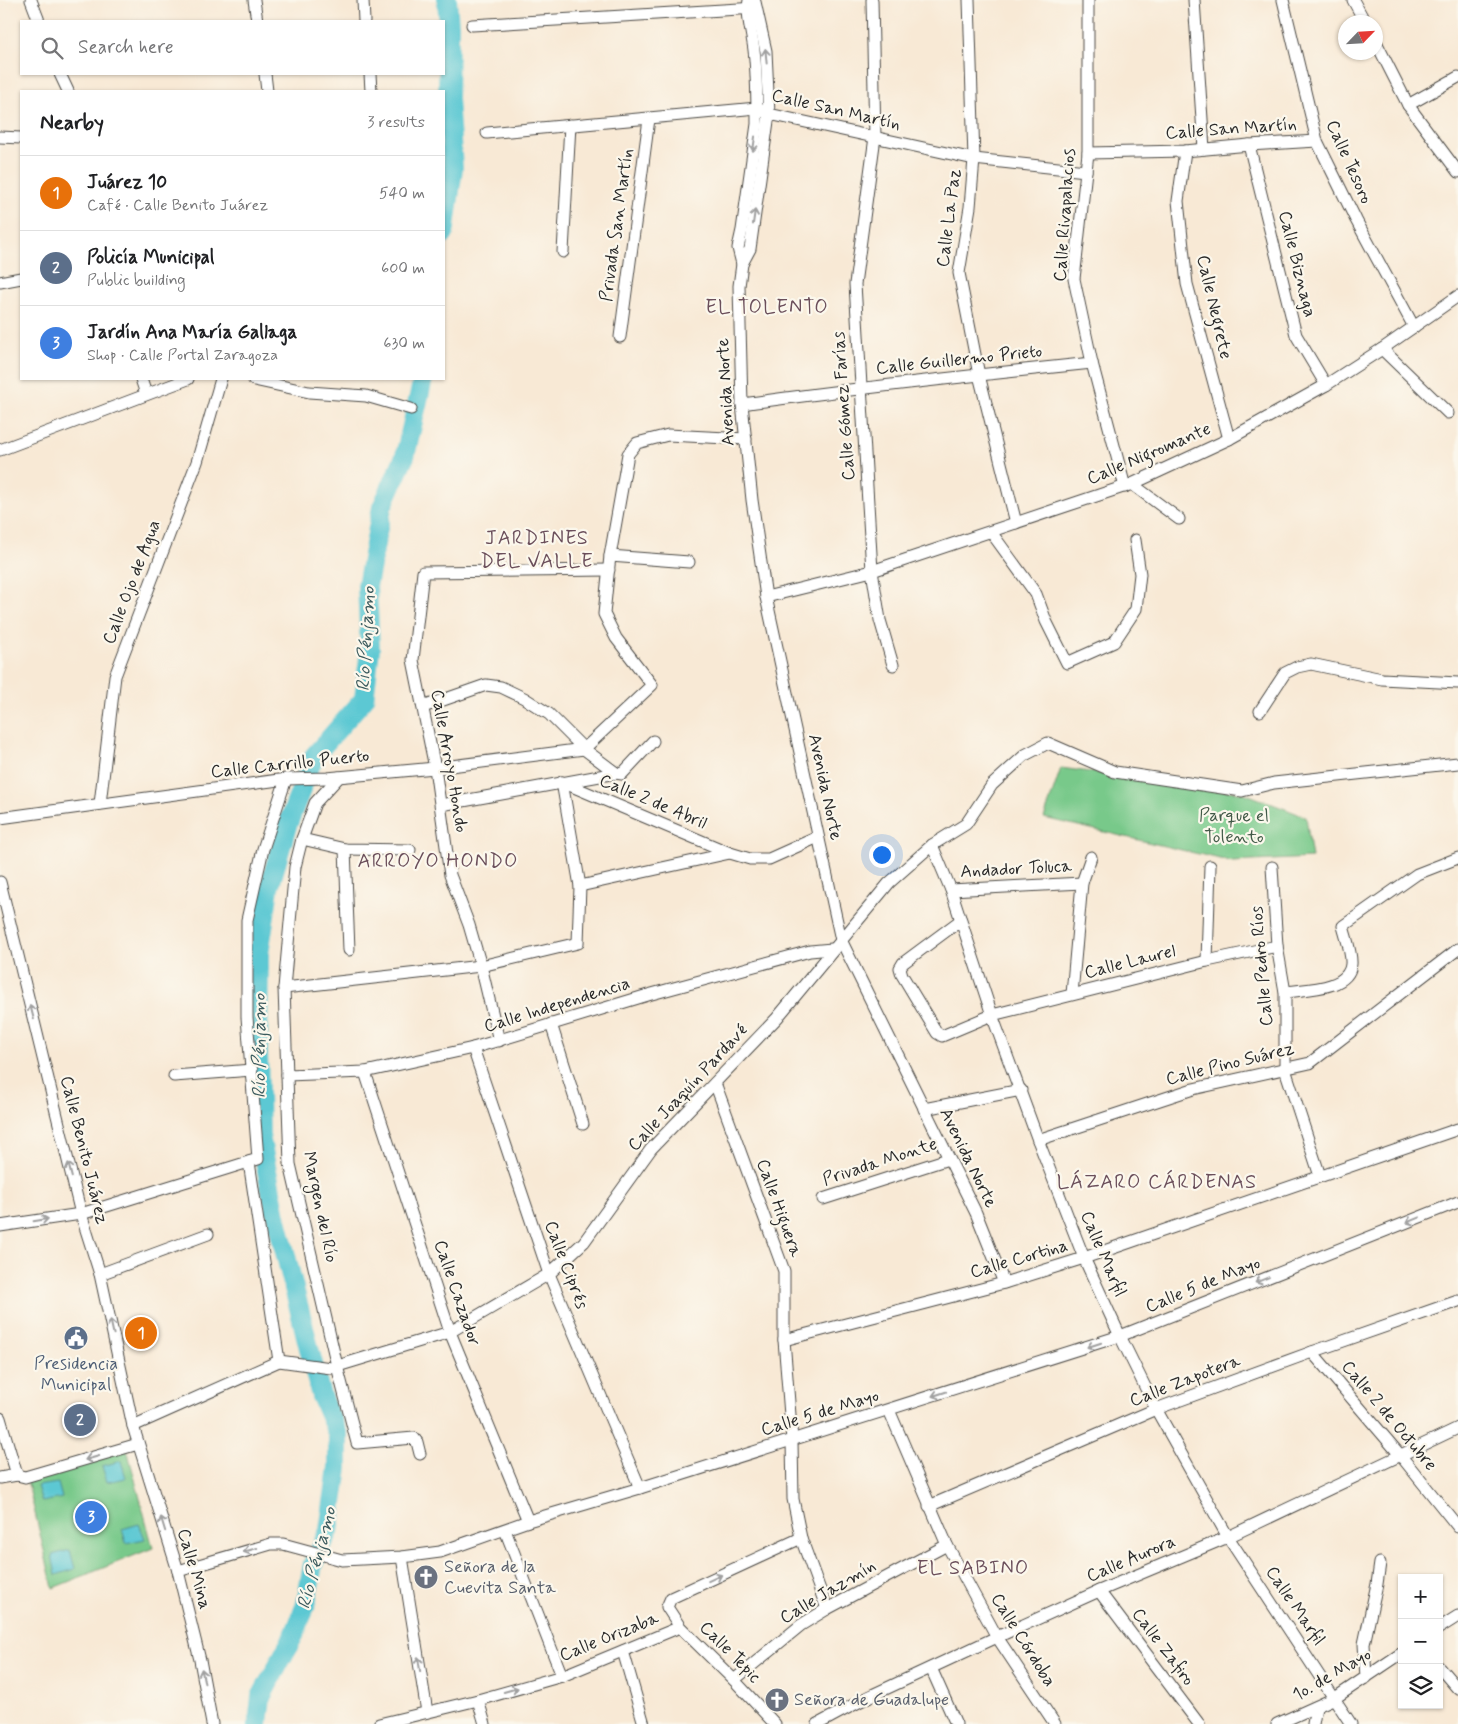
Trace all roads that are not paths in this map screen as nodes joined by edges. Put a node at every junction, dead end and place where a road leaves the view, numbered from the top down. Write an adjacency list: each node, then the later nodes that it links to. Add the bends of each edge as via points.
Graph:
1 (31, 0): 12 (street)
2 (254, 0): 13 (street)
3 (362, 0): 14 (street)
4 (872, 0): 32 (street, Calle Gómez Farías)
5 (969, 0): 38 (street, Calle La Paz)
6 (1088, 0): 37 (street, Calle Rivapalacios)
7 (1194, 0): 35 (street)
8 (1283, 0): 33 (street, Calle Tesoro)
9 (1354, 0): 11 (street)
10 (752, 4): 15 (street); 25 (street, Avenida Norte); 26 (street, Avenida Norte, one-way to 10, via 766,51)
11 (1362, 15)
12 (39, 20)
13 (257, 20)
14 (364, 20)
15 (472, 25)
16 (1383, 56): 24 (street)
17 (60, 75): 21 (street)
18 (265, 75): 22 (street)
19 (370, 75): 23 (street)
20 (1458, 77): 24 (street)
21 (68, 90)
22 (267, 90)
23 (371, 90)
24 (1408, 105): 40 (street)
25 (757, 108): 26 (street, Calle San Martín); 27 (street, Calle San Martín); 42 (street, Avenida Norte, one-way to 42, via 738,248)
26 (769, 114): 32 (street, Calle San Martín); 42 (street, Avenida Norte, one-way to 26, via 750,250)
27 (649, 119): 28 (street, Calle San Martín); 47 (street, Privada San Martín)
28 (570, 125): 29 (street, Calle San Martín); 41 (street)
29 (487, 132)
30 (0, 137): 31 (street)
31 (20, 138)
32 (875, 138): 38 (street, Calle San Martín); 56 (street, Calle Gómez Farías, via 855,284)
33 (1317, 141): 34 (street, Calle San Martín); 46 (street, Calle Tesoro)
34 (1249, 145): 35 (street, Calle San Martín); 55 (street, Calle Biznaga, via 1296,335)
35 (1204, 149): 36 (street, Calle San Martín)
36 (1185, 151): 37 (street, Calle San Martín); 62 (street, Calle Negrete, via 1178,201 1187,284)
37 (1088, 153): 39 (street, Calle Rivapalacios)
38 (974, 159): 39 (street, Calle San Martín); 50 (street, Calle La Paz, via 959,273)
39 (1086, 171): 49 (street, Calle Rivapalacios, via 1074,280)
40 (1458, 172)
41 (563, 252)
42 (742, 264): 58 (street, Avenida Norte, via 739,286)
43 (20, 278): 44 (street)
44 (0, 282)
45 (1458, 296): 46 (street, Calle Nigromante)
46 (1414, 327): 48 (street, Calle Nigromante)
47 (620, 337)
48 (1382, 349): 55 (street, Calle Nigromante); 60 (street)
49 (1092, 363): 50 (street, Calle Guillermo Prieto); 64 (street, Calle Rivapalacios)
50 (979, 375): 56 (street, Calle Guillermo Prieto); 66 (street, Calle La Paz)
51 (142, 380): 57 (street)
52 (185, 380): 57 (street)
53 (221, 380): 86 (street, Calle Ojo de Agua, via 197,462 115,676)
54 (254, 380): 59 (street, via 309,392 366,396)
55 (1326, 385): 62 (street, Calle Nigromante)
56 (860, 388): 58 (street, Calle Guillermo Prieto); 72 (street, Calle Gómez Farías)
57 (146, 394): 63 (street)
58 (742, 404): 61 (street, Avenida Norte)
59 (411, 410)
60 (1448, 413)
61 (746, 439): 69 (street, via 668,435 636,443 628,454); 73 (street, Avenida Norte)
62 (1229, 439): 64 (street, Calle Nigromante)
63 (0, 450)
64 (1128, 486): 65 (street); 66 (street, Calle Nigromante)
65 (1179, 519)
66 (1016, 523): 67 (street, Calle Nigromante)
67 (991, 532): 68 (street, via 1036,594 1067,663 1114,642 1136,609 1140,574); 72 (street, Calle Nigromante)
68 (1135, 540)
69 (610, 556): 70 (street); 71 (street)
70 (689, 562)
71 (609, 570): 76 (street, Calle Arroyo Hondo, via 423,572 413,660); 79 (street, via 604,614 616,638 652,685)
72 (872, 571): 73 (street, Calle Nigromante); 74 (street, Calle Gómez Farías, via 880,620)
73 (766, 597): 89 (street, Avenida Norte)
74 (893, 666)
75 (1458, 683): 77 (street, via 1382,679 1311,664 1285,673)
76 (423, 708): 79 (street, via 486,685 501,687 548,714); 81 (street, Calle Arroyo Hondo)
77 (1260, 712)
78 (653, 741): 82 (street)
79 (584, 749): 81 (street, Calle Carrillo Puerto); 82 (street)
80 (1458, 762): 91 (street, Calle Joaquín Pardavé, via 1274,783 1242,790 1115,772 1048,743 1024,755 992,785 966,824)
81 (435, 768): 83 (street, Calle Carrillo Puerto); 87 (street, Calle Arroyo Hondo)
82 (619, 774): 85 (street, Calle 2 de Abril)
83 (339, 777): 84 (street, Calle Carrillo Puerto); 90 (street, Margen del Río, via 315,803)
84 (286, 779): 86 (street, Calle Carrillo Puerto); 119 (street, via 263,849 247,920 247,1017)
85 (562, 782): 87 (street, Calle 2 de Abril); 94 (street, Calle 2 de Abril); 101 (street)
86 (100, 804): 88 (street, Calle Carrillo Puerto)
87 (441, 805): 110 (street, Calle Arroyo Hondo, via 450,875)
88 (0, 818)
89 (818, 837): 94 (street, via 768,859 750,859); 104 (street, Avenida Norte)
90 (302, 839): 92 (street); 111 (street, Margen del Río, via 294,867)
91 (932, 846): 102 (street, Calle Marfil); 104 (street, Calle Joaquín Pardavé, via 889,883)
92 (345, 849): 93 (street); 108 (street)
93 (410, 850)
94 (730, 853): 101 (street)
95 (1092, 857): 100 (street)
96 (1458, 858): 112 (street, via 1417,874 1343,926 1352,963 1349,974 1338,984)
97 (1210, 866): 109 (street)
98 (1272, 867): 105 (street, Calle Pedro Ríos)
99 (0, 882): 134 (street, Calle Benito Juárez, one-way to 99)
100 (1082, 883): 102 (street, Andador Toluca); 113 (street)
101 (580, 886): 110 (street, via 578,944)
102 (951, 890): 103 (street, Calle Marfil)
103 (961, 920): 114 (street, Calle Marfil); 114 (street, Calle Laurel, via 903,963 900,968 902,975 937,1033 942,1036)
104 (841, 940): 106 (street, Calle Joaquín Pardavé); 125 (street, Avenida Norte)
105 (1277, 946): 109 (street, Calle Laurel); 112 (street, Calle Pedro Ríos)
106 (832, 949): 115 (street, Calle Independencia, via 810,951); 123 (street, Calle Joaquín Pardavé, via 777,1018)
107 (1458, 949): 118 (street, Calle Pino Suárez, via 1310,1063)
108 (349, 950)
109 (1207, 961): 113 (street, Calle Laurel)
110 (482, 966): 111 (street); 116 (street, Calle Arroyo Hondo)
111 (284, 988): 121 (street, Margen del Río)
112 (1285, 992): 118 (street, Calle Pedro Ríos)
113 (1072, 994): 114 (street, Calle Laurel)
114 (992, 1015): 124 (street, Calle Marfil)
115 (551, 1024): 116 (street, Calle Independencia); 126 (street)
116 (499, 1040): 117 (street, Calle Independencia)
117 (473, 1048): 120 (street, Calle Independencia); 139 (street, Calle Ciprés)
118 (1285, 1069): 128 (street, Calle Pino Suárez, via 1193,1089); 131 (street, Calle Pedro Ríos)
119 (252, 1070): 122 (street); 130 (street)
120 (365, 1072): 121 (street, Calle Independencia); 142 (street, Calle Cazador)
121 (287, 1075): 147 (street, Margen del Río, via 290,1164)
122 (174, 1076)
123 (715, 1083): 139 (street, Calle Joaquín Pardavé, via 651,1149 584,1242); 144 (street, Calle Higuera, via 784,1271)
124 (1021, 1090): 125 (street); 128 (street, Calle Marfil)
125 (924, 1109): 129 (street, Avenida Norte)
126 (583, 1124)
127 (1458, 1129): 131 (street, Calle Cortina)
128 (1038, 1140): 137 (street, Calle Marfil)
129 (948, 1159): 132 (street, Privada Monte); 140 (street, Avenida Norte, via 976,1213)
130 (253, 1161): 134 (street); 146 (street)
131 (1320, 1176): 137 (street, Calle Cortina)
132 (823, 1199)
133 (1458, 1202): 143 (street, Calle 5 de Mayo, one-way to 143)
134 (81, 1214): 135 (street, one-way to 134); 138 (street, Calle Benito Juárez)
135 (0, 1226)
136 (208, 1234): 138 (street)
137 (1084, 1258): 140 (street, Calle Cortina); 143 (street, Calle Marfil)
138 (100, 1274): 151 (street, Calle Benito Juárez, one-way to 138)
139 (549, 1274): 142 (street, Calle Joaquín Pardavé); 159 (street, Calle Ciprés)
140 (1004, 1283): 144 (street, Calle Cortina)
141 (1458, 1301): 145 (street, Calle Zapotera)
142 (450, 1332): 147 (street, Calle Joaquín Pardavé); 161 (street, Calle Cazador)
143 (1120, 1336): 148 (street, Calle Marfil); 149 (street, Calle 5 de Mayo, one-way to 149)
144 (784, 1340): 153 (street, Calle Higuera)
145 (1312, 1352): 148 (street, Calle Zapotera); 156 (street, Calle 2 de Octubre)
146 (279, 1362): 147 (street, Calle Joaquín Pardavé); 151 (street)
147 (334, 1367): 155 (street, Margen del Río, via 357,1443 414,1438)
148 (1156, 1409): 160 (street, Calle Zapotera); 164 (street, Calle Marfil)
149 (889, 1410): 153 (street, Calle 5 de Mayo); 160 (street, Calle Córdoba)
150 (0, 1418): 157 (street)
151 (133, 1426): 154 (street, Calle Mina)
152 (1458, 1428): 156 (street, Calle Aurora)
153 (792, 1440): 159 (street, Calle 5 de Mayo); 165 (street, Calle Higuera, via 793,1499)
154 (138, 1444): 157 (street, one-way to 157); 169 (street, Calle Mina, one-way to 154)
155 (420, 1454)
156 (1400, 1456): 162 (street, Calle 2 de Octubre); 164 (street, Calle Aurora)
157 (21, 1476): 158 (street)
158 (0, 1478)
159 (640, 1488): 161 (street, Calle 5 de Mayo)
160 (929, 1506): 166 (street, Calle Córdoba)
161 (528, 1521): 163 (street, Calle 5 de Mayo)
162 (1458, 1527)
163 (505, 1530): 167 (street, Calle 5 de Mayo, via 440,1552); 180 (street)
164 (1228, 1537): 170 (street, Calle Aurora); 184 (street, Calle Marfil)
165 (801, 1538): 171 (street, Calle Higuera); 174 (street, Calle Orizaba, one-way to 165, via 667,1607 670,1598)
166 (947, 1545): 171 (street, Calle Jazmín); 175 (street, Calle Córdoba)
167 (402, 1557): 169 (street, Calle 5 de Mayo, one-way to 169, via 342,1560 283,1544 271,1544); 187 (street, one-way to 167)
168 (1380, 1563): 181 (street, via 1364,1644)
169 (178, 1570): 189 (street, Calle Mina, one-way to 169)
170 (1099, 1591): 175 (street, Calle Aurora); 196 (street, Calle Zafiro)
171 (826, 1609): 182 (street, Calle Jazmín, via 801,1625)
172 (1458, 1616): 173 (street)
173 (1443, 1625)
174 (680, 1627): 176 (street, Calle Orizaba); 182 (street, Calle Tepic)
175 (997, 1637): 178 (street, Calle Aurora); 195 (street, Calle Córdoba)
176 (623, 1651): 180 (street, Calle Orizaba); 192 (street)
177 (1398, 1656): 181 (street, 1o. de Mayo)
178 (931, 1668): 193 (street, Calle Aurora); 194 (street)
179 (1443, 1672): 183 (street)
180 (562, 1676): 185 (street, Calle Orizaba, one-way to 180)
181 (1366, 1678): 184 (street, 1o. de Mayo)
182 (734, 1680): 188 (street, Calle Tepic)
183 (1458, 1689)
184 (1335, 1698): 186 (street, 1o. de Mayo); 199 (street, Calle Marfil)
185 (478, 1700): 187 (street, Calle Orizaba); 191 (street)
186 (1316, 1707): 197 (street, 1o. de Mayo); 198 (street)
187 (427, 1712): 190 (street, Calle Orizaba)
188 (771, 1723)
189 (212, 1724)
190 (379, 1724)
191 (485, 1724)
192 (644, 1724)
193 (818, 1724)
194 (956, 1724)
195 (1055, 1724)
196 (1199, 1724)
197 (1277, 1724)
198 (1313, 1724)
199 (1351, 1724)

